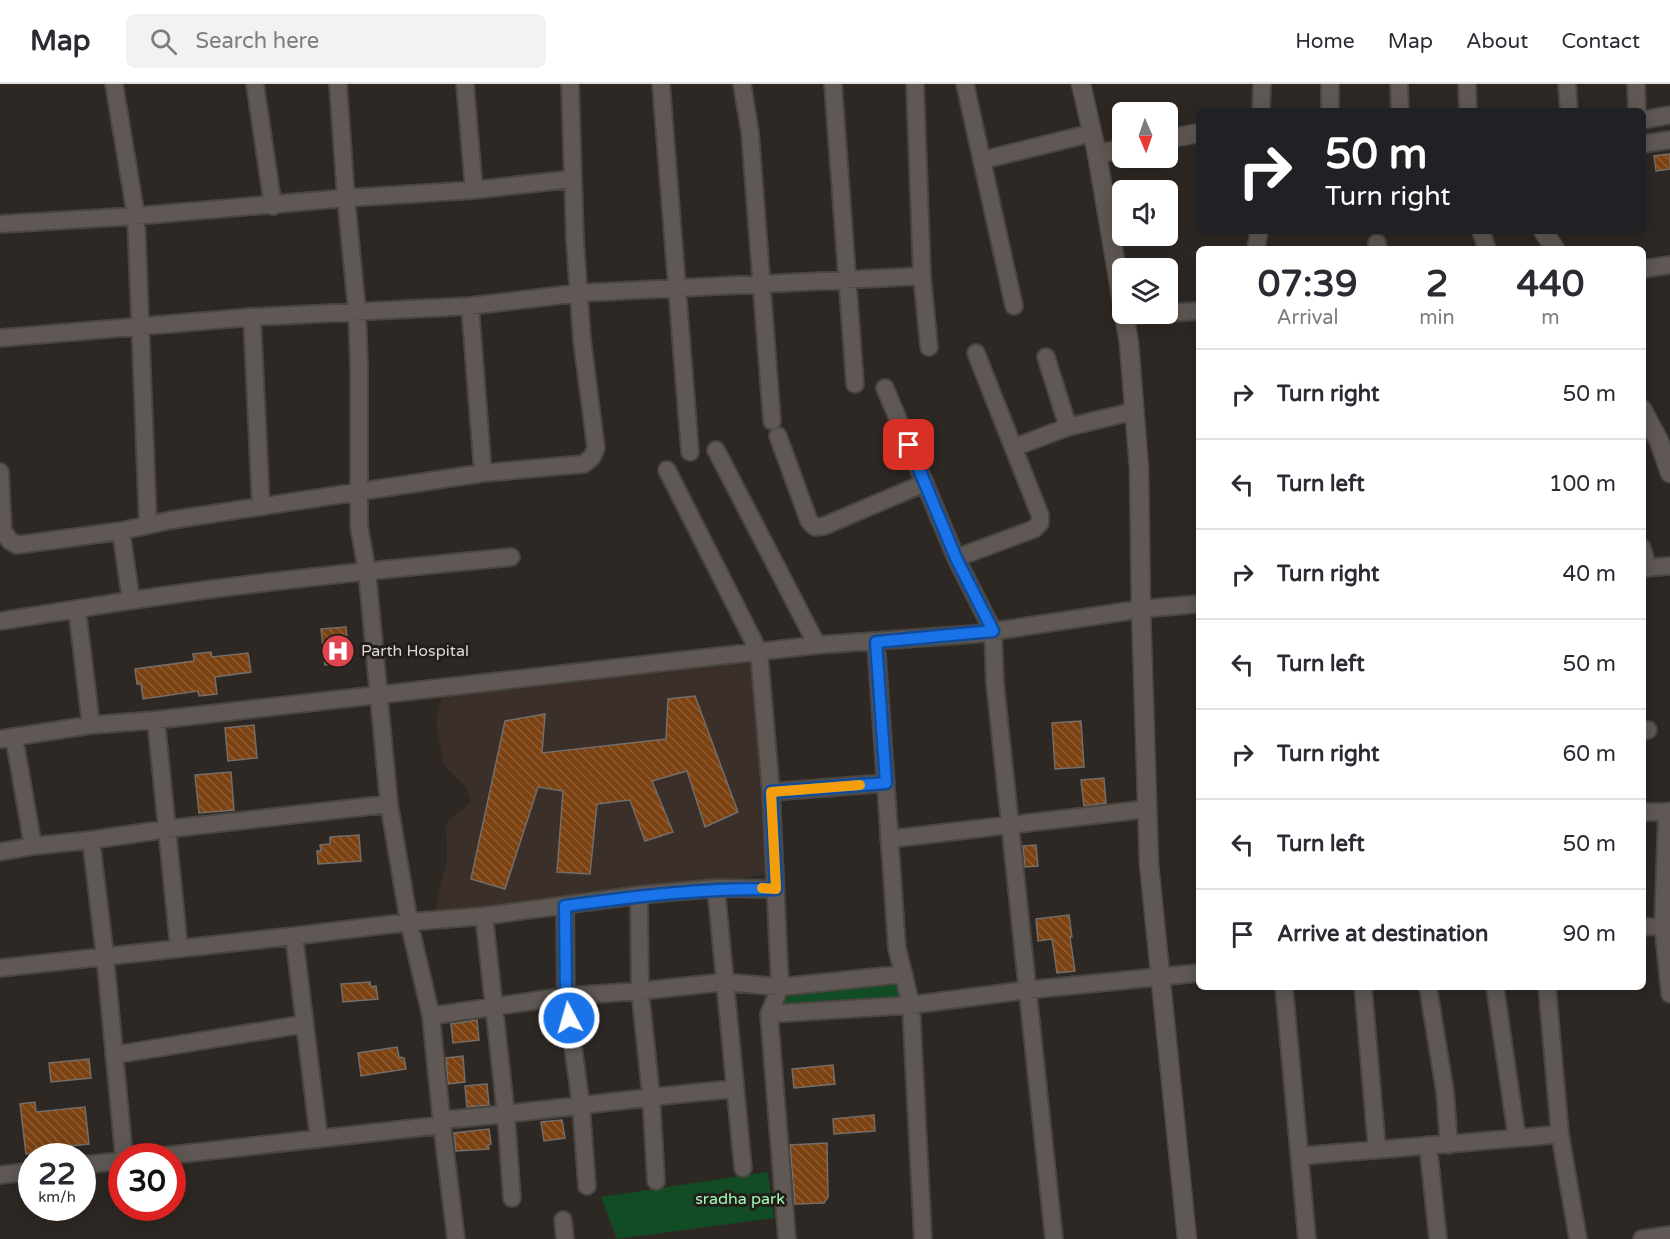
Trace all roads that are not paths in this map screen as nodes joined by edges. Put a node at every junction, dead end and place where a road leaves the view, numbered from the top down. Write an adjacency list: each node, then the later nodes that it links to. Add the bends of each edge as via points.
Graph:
1 (114, 84): 38 (street)
2 (255, 84): 37 (street)
3 (338, 84): 36 (street)
4 (465, 84): 35 (street)
5 (570, 84): 34 (street)
6 (661, 84): 46 (street)
7 (742, 84): 45 (street, via 750,132)
8 (832, 84): 44 (street)
9 (915, 84): 43 (street)
10 (965, 84): 33 (street)
11 (1081, 84): 26 (street)
12 (1262, 84): 18 (street)
13 (1330, 84): 19 (street)
14 (1399, 84): 20 (street)
15 (1467, 84): 21 (street)
16 (1567, 84): 22 (street)
17 (1636, 84): 23 (street)
18 (1261, 108)
19 (1330, 108)
20 (1400, 108)
21 (1468, 108)
22 (1569, 108)
23 (1637, 108)
24 (1670, 115): 25 (street)
25 (1646, 119)
26 (1092, 133): 32 (street); 33 (street)
27 (1196, 133): 28 (street)
28 (1178, 137)
29 (1670, 140): 30 (street)
30 (1646, 143)
31 (1112, 151): 32 (street)
32 (1097, 154): 40 (street)
33 (983, 160): 49 (street)
34 (572, 178): 35 (street); 47 (street)
35 (474, 190): 36 (street)
36 (346, 198): 37 (street); 50 (street)
37 (273, 206): 38 (street)
38 (136, 216): 39 (street); 55 (street)
39 (0, 224)
40 (1115, 258)
41 (1670, 265): 42 (street)
42 (1646, 268)
43 (922, 276): 44 (street); 57 (street)
44 (848, 280): 45 (street); 60 (street)
45 (760, 285): 46 (street); 72 (street, via 775,428 809,521 815,527 824,525)
46 (678, 288): 47 (street); 67 (street)
47 (579, 293): 48 (street); 70 (street, via 595,453 584,464)
48 (470, 306): 50 (street); 70 (street)
49 (1014, 306)
50 (357, 311): 53 (street); 73 (street)
51 (1196, 311): 52 (street)
52 (1178, 312)
53 (252, 317): 55 (street); 74 (street)
54 (1126, 324): 62 (street)
55 (141, 326): 56 (street); 75 (street)
56 (0, 338)
57 (929, 347)
58 (976, 353): 65 (street)
59 (1046, 357): 64 (street)
60 (855, 384)
61 (885, 388): 72 (street)
62 (1135, 411): 64 (street); 85 (street)
63 (1646, 417): 71 (street)
64 (1068, 427): 65 (street)
65 (1015, 447): 78 (street, via 1040,523 1034,529)
66 (716, 450): 89 (street)
67 (690, 452)
68 (667, 470): 90 (street)
69 (0, 472): 76 (street, via 3,531 17,545)
70 (483, 473): 73 (street)
71 (1670, 473)
72 (925, 483): 78 (street)
73 (360, 492): 74 (street); 81 (street, via 359,526)
74 (261, 507): 75 (street)
75 (148, 524): 76 (street)
76 (121, 531): 82 (street)
77 (511, 557): 81 (street)
78 (956, 558): 87 (street)
79 (1670, 566): 80 (street)
80 (1646, 568)
81 (367, 571): 82 (street); 91 (street)
82 (131, 600): 84 (street)
83 (1196, 604): 85 (street)
84 (77, 609): 86 (street); 93 (street)
85 (1141, 609): 87 (street); 98 (street)
86 (0, 621)
87 (993, 631): 88 (street); 101 (street)
88 (876, 642): 89 (street); 95 (street)
89 (817, 645): 90 (street)
90 (759, 652): 91 (street); 96 (street)
91 (379, 694): 92 (street); 97 (street)
92 (156, 720): 93 (street); 102 (street)
93 (91, 725): 94 (street)
94 (7, 738): 105 (street)
95 (886, 783): 96 (street); 103 (street)
96 (771, 792): 108 (street)
97 (389, 804): 102 (street); 112 (street)
98 (1147, 809): 101 (street); 121 (street)
99 (1669, 811): 100 (street); 113 (street)
100 (1646, 812)
101 (1010, 825): 103 (street); 124 (street)
102 (167, 829): 104 (street); 116 (street)
103 (890, 839): 120 (street, via 897,948)
104 (91, 840): 105 (street); 117 (street)
105 (33, 846): 106 (street)
106 (0, 852)
107 (716, 888): 108 (street); 109 (street); 122 (street)
108 (776, 889): 123 (street)
109 (639, 895): 110 (street); 130 (street)
110 (565, 906): 111 (street); 132 (street)
111 (484, 916): 112 (street); 134 (street)
112 (409, 922): 115 (street); 136 (street)
113 (1666, 925): 114 (street); 131 (street)
114 (1646, 927)
115 (294, 936): 116 (street); 137 (street)
116 (179, 948): 117 (street)
117 (105, 956): 118 (street); 138 (street)
118 (0, 968)
119 (1196, 973): 121 (street)
120 (904, 974): 123 (street); 133 (street)
121 (1160, 978): 124 (street); 166 (street)
122 (724, 982): 123 (street); 130 (street); 139 (street)
123 (780, 987): 135 (street)
124 (1027, 990): 133 (street); 165 (street)
125 (1284, 990): 152 (street)
126 (1363, 990): 150 (street)
127 (1428, 990): 149 (street)
128 (1495, 990): 145 (street)
129 (1547, 990): 144 (street)
130 (640, 991): 132 (street); 140 (street)
131 (1670, 994)
132 (566, 996): 134 (street); 141 (street)
133 (911, 1005): 135 (street); 164 (street)
134 (494, 1007): 136 (street); 142 (street)
135 (769, 1014): 163 (street)
136 (431, 1016): 143 (street)
137 (305, 1024): 138 (street); 146 (street)
138 (114, 1055): 147 (street)
139 (735, 1089): 140 (street); 153 (street)
140 (651, 1095): 141 (street); 156 (street)
141 (581, 1105): 142 (street); 157 (street)
142 (506, 1115): 143 (street); 158 (street)
143 (442, 1123): 146 (street); 161 (street)
144 (1560, 1134): 145 (street); 169 (street)
145 (1517, 1138): 149 (street)
146 (319, 1139): 151 (street)
147 (123, 1143)
148 (1428, 1145): 149 (street); 150 (street); 168 (street)
149 (1449, 1145)
150 (1377, 1149): 152 (street)
151 (186, 1153)
152 (1300, 1156): 167 (street)
153 (743, 1168)
154 (18, 1173): 155 (street)
155 (0, 1175)
156 (656, 1181)
157 (587, 1186)
158 (512, 1198)
159 (562, 1220): 162 (street)
160 (1670, 1235): 170 (street)
161 (456, 1239)
162 (565, 1239)
163 (787, 1239)
164 (923, 1239)
165 (1054, 1239)
166 (1187, 1239)
167 (1307, 1239)
168 (1438, 1239)
169 (1578, 1239)
170 (1642, 1239)

